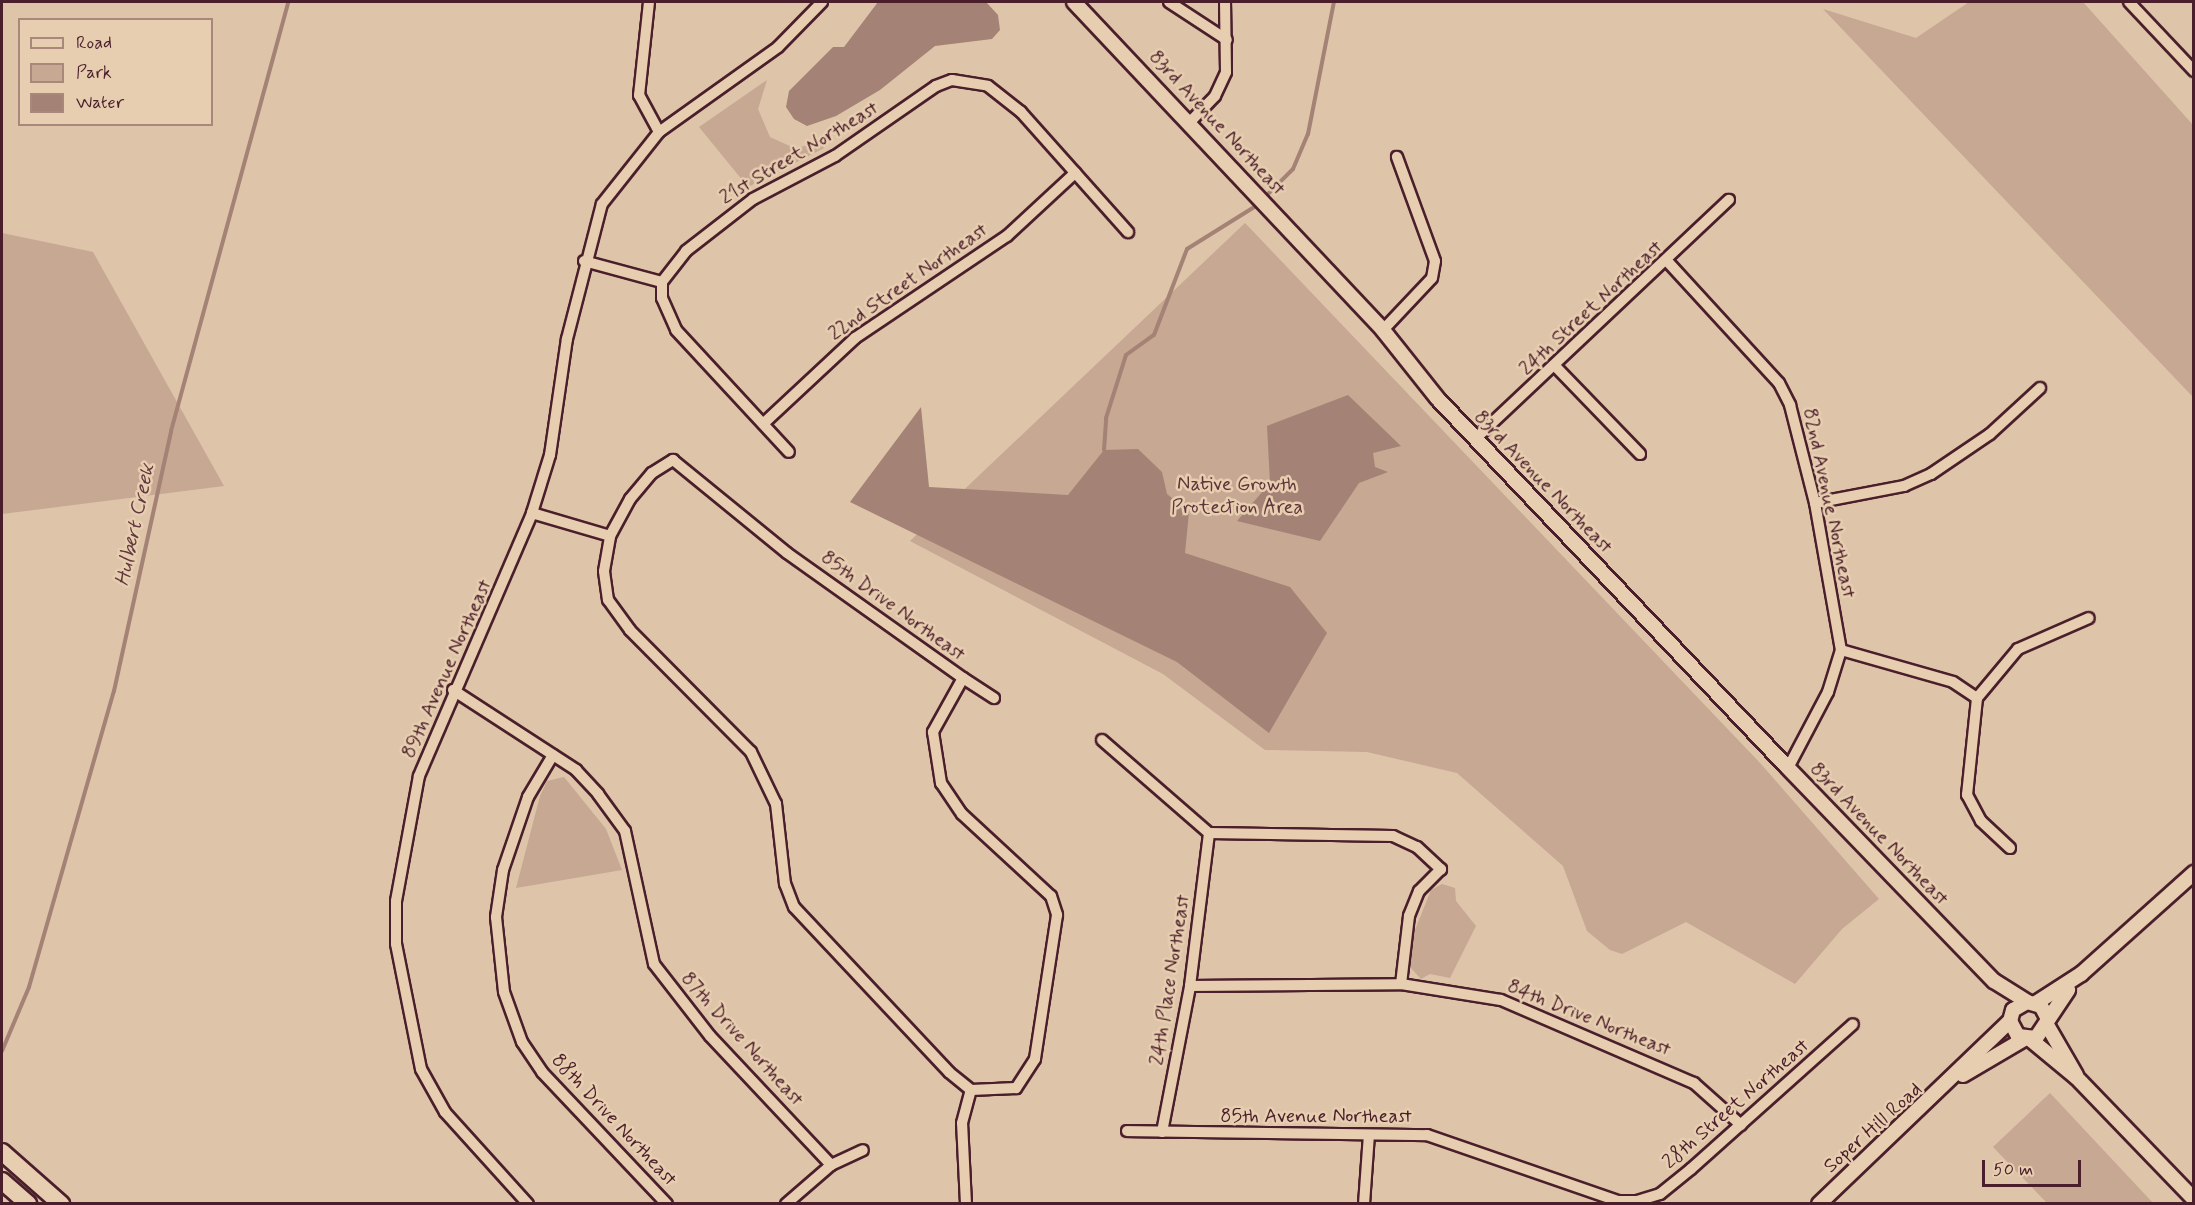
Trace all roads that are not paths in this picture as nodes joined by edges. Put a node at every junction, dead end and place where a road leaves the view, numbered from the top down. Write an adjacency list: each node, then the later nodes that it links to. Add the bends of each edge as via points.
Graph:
1 (649, 2): 10 (street, via 639,95)
2 (822, 2): 10 (street, 89th Avenue Northeast, via 778,47)
3 (1074, 2): 9 (street, 83rd Avenue Northeast)
4 (1169, 2): 7 (street)
5 (1225, 2): 7 (street)
6 (2129, 2): 8 (street)
7 (1227, 40): 9 (street, via 1226,72 1215,96)
8 (2193, 71)
9 (1190, 122): 18 (street, 83rd Avenue Northeast)
10 (659, 132): 15 (street, 89th Avenue Northeast, via 602,204)
11 (1397, 157): 18 (street, via 1435,261 1432,278)
12 (1075, 173): 14 (street); 17 (street, 21st Street Northeast, via 1021,111 971,80 936,86 836,156 753,199 686,251); 21 (street, 22nd Street Northeast, via 1007,236 855,338)
13 (1729, 200): 16 (street, 24th Street Northeast)
14 (1128, 232)
15 (584, 261): 17 (street); 26 (street, 89th Avenue Northeast, via 550,455)
16 (1668, 262): 19 (street, 24th Street Northeast); 25 (street, 82nd Avenue Northeast, via 1779,383 1791,405)
17 (662, 282): 21 (street, via 662,298 676,330)
18 (1383, 330): 22 (street, 83rd Avenue Northeast)
19 (1556, 367): 22 (street, 24th Street Northeast); 24 (street)
20 (2040, 388): 25 (street, via 1990,434 1931,474 1904,486)
21 (764, 423): 23 (street)
22 (1475, 439): 36 (street, 83rd Avenue Northeast)
23 (789, 452)
24 (1640, 454)
25 (1815, 503): 29 (street, 82nd Avenue Northeast)
26 (532, 513): 27 (street); 31 (street, 89th Avenue Northeast, via 495,607)
27 (610, 536): 30 (street, 85th Drive Northeast, via 630,499 652,473 673,460 787,553); 51 (street, 85th Drive Northeast, via 604,571 608,600 630,630 751,752 765,776 794,907)
28 (2089, 618): 33 (street, via 2018,649)
29 (1841, 650): 33 (street, via 1953,682); 36 (street, via 1828,692)
30 (963, 678): 32 (street); 51 (street, 85th Drive Northeast, via 933,732 941,783 962,814 1051,896 1057,915 1029,1076 1017,1088)
31 (453, 690): 35 (street, 87th Drive Northeast); 64 (street, 89th Avenue Northeast, via 419,776 396,901 396,944 422,1068 445,1112)
32 (994, 698)
33 (1977, 698): 38 (street, via 1967,795 1981,821)
34 (1102, 740): 37 (street)
35 (553, 755): 58 (street, 87th Drive Northeast, via 576,770 625,831 654,964 676,997); 65 (street, 88th Drive Northeast, via 528,797 503,870 496,917 504,992 522,1042 542,1072)
36 (1788, 768): 41 (street, 83rd Avenue Northeast)
37 (1209, 833): 42 (street, via 1393,836 1416,847 1441,869 1419,891 1409,916); 43 (street, 24th Place Northeast)
38 (2010, 848)
39 (2193, 873): 40 (street)
40 (2080, 975): 44 (street); 46 (street)
41 (1995, 981): 44 (street, 83rd Avenue Northeast); 45 (street, 83rd Avenue Northeast)
42 (1401, 984): 43 (street, 84th Drive Northeast, via 1300,989); 52 (street, 84th Drive Northeast, via 1502,1000 1570,1025 1694,1083)
43 (1191, 986): 54 (street, 24th Place Northeast)
44 (2031, 1002): 45 (street, Soper Hill Road); 46 (street, 83rd Avenue Northeast)
45 (2011, 1018): 48 (street, 83rd Avenue Northeast); 50 (street, Soper Hill Road)
46 (2048, 1022): 48 (street, Soper Hill Road); 49 (street)
47 (1853, 1024): 52 (street, 28th Street Northeast)
48 (2027, 1039): 49 (street); 50 (street, Soper Hill Road)
49 (2076, 1077): 60 (street)
50 (1954, 1080): 69 (street, Soper Hill Road)
51 (971, 1090): 67 (street, via 962,1123)
52 (1741, 1125): 61 (street, 28th Street Northeast, via 1660,1194)
53 (1127, 1131): 54 (street, 85th Avenue Northeast)
54 (1162, 1132): 55 (street, 85th Avenue Northeast)
55 (1369, 1135): 61 (street, 85th Avenue Northeast, via 1427,1135 1618,1201); 68 (street)
56 (862, 1150): 58 (street)
57 (2, 1152): 63 (main road)
58 (831, 1165): 66 (street)
59 (2, 1181): 62 (main road)
60 (2193, 1199)
61 (1637, 1201)
62 (28, 1203)
63 (62, 1203)
64 (528, 1203)
65 (667, 1203)
66 (786, 1203)
67 (966, 1203)
68 (1364, 1203)
69 (1819, 1203)

